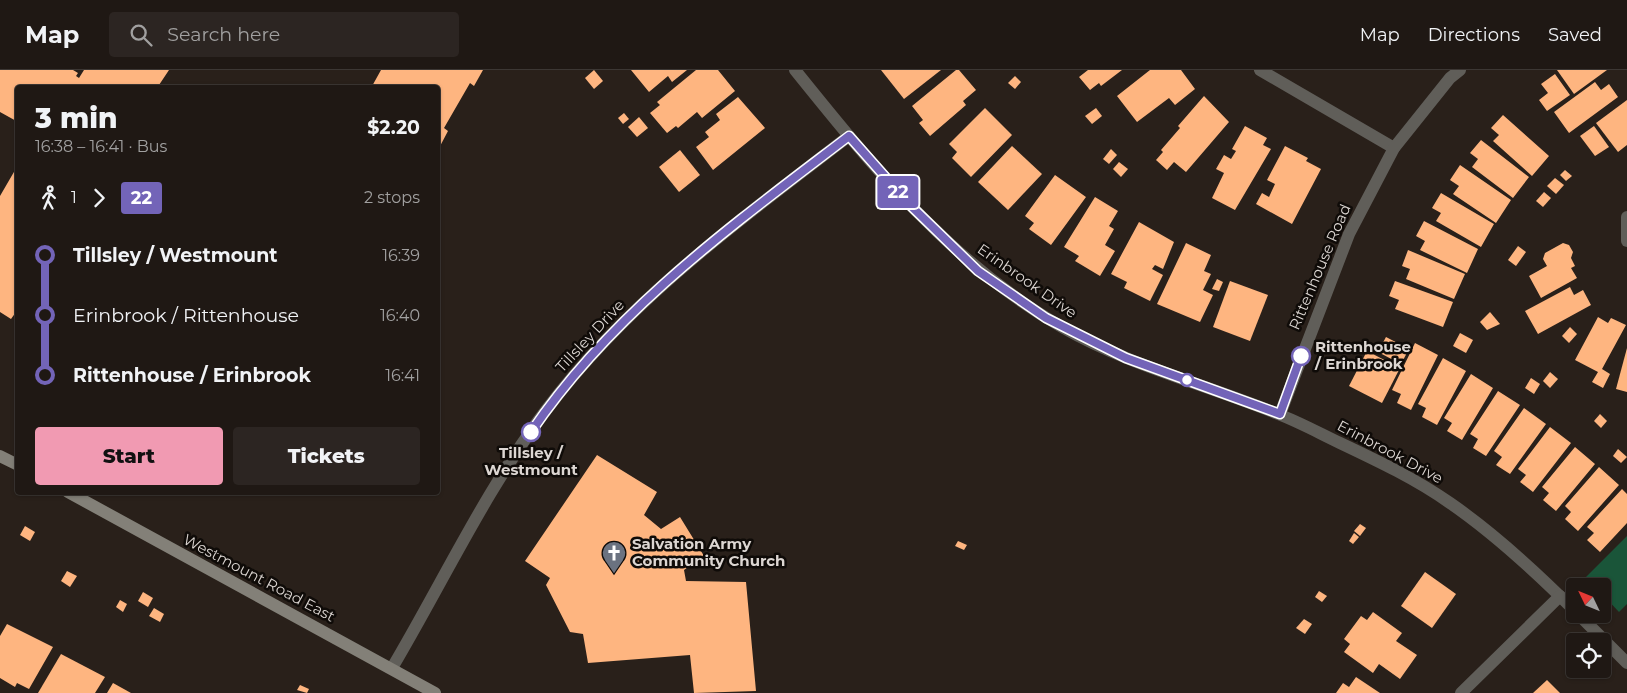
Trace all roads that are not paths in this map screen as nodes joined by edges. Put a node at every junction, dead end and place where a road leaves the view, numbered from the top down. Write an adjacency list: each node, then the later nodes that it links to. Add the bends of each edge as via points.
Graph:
1 (795, 70): 4 (street, Erinbrook Drive)
2 (1260, 70): 5 (street)
3 (1460, 70): 5 (street, Rittenhouse Road)
4 (849, 136): 8 (street, Erinbrook Drive, via 911,206 978,271 1046,318 1126,358); 16 (street, Tillsley Drive, via 674,275 580,367 500,477)
5 (1394, 148): 8 (street, Rittenhouse Road, via 1349,234)
6 (1627, 217): 7 (street)
7 (1627, 241)
8 (1280, 414): 12 (street, Erinbrook Drive, via 1398,471 1451,504)
9 (0, 456): 10 (main road)
10 (15, 464)
11 (74, 495): 16 (main road, Westmount Road East)
12 (1560, 596): 13 (street, Erinbrook Drive); 18 (street)
13 (1566, 602)
14 (1587, 623): 15 (street, Erinbrook Drive)
15 (1627, 663)
16 (392, 668): 17 (main road, Westmount Road East)
17 (435, 693)
18 (1461, 693)

